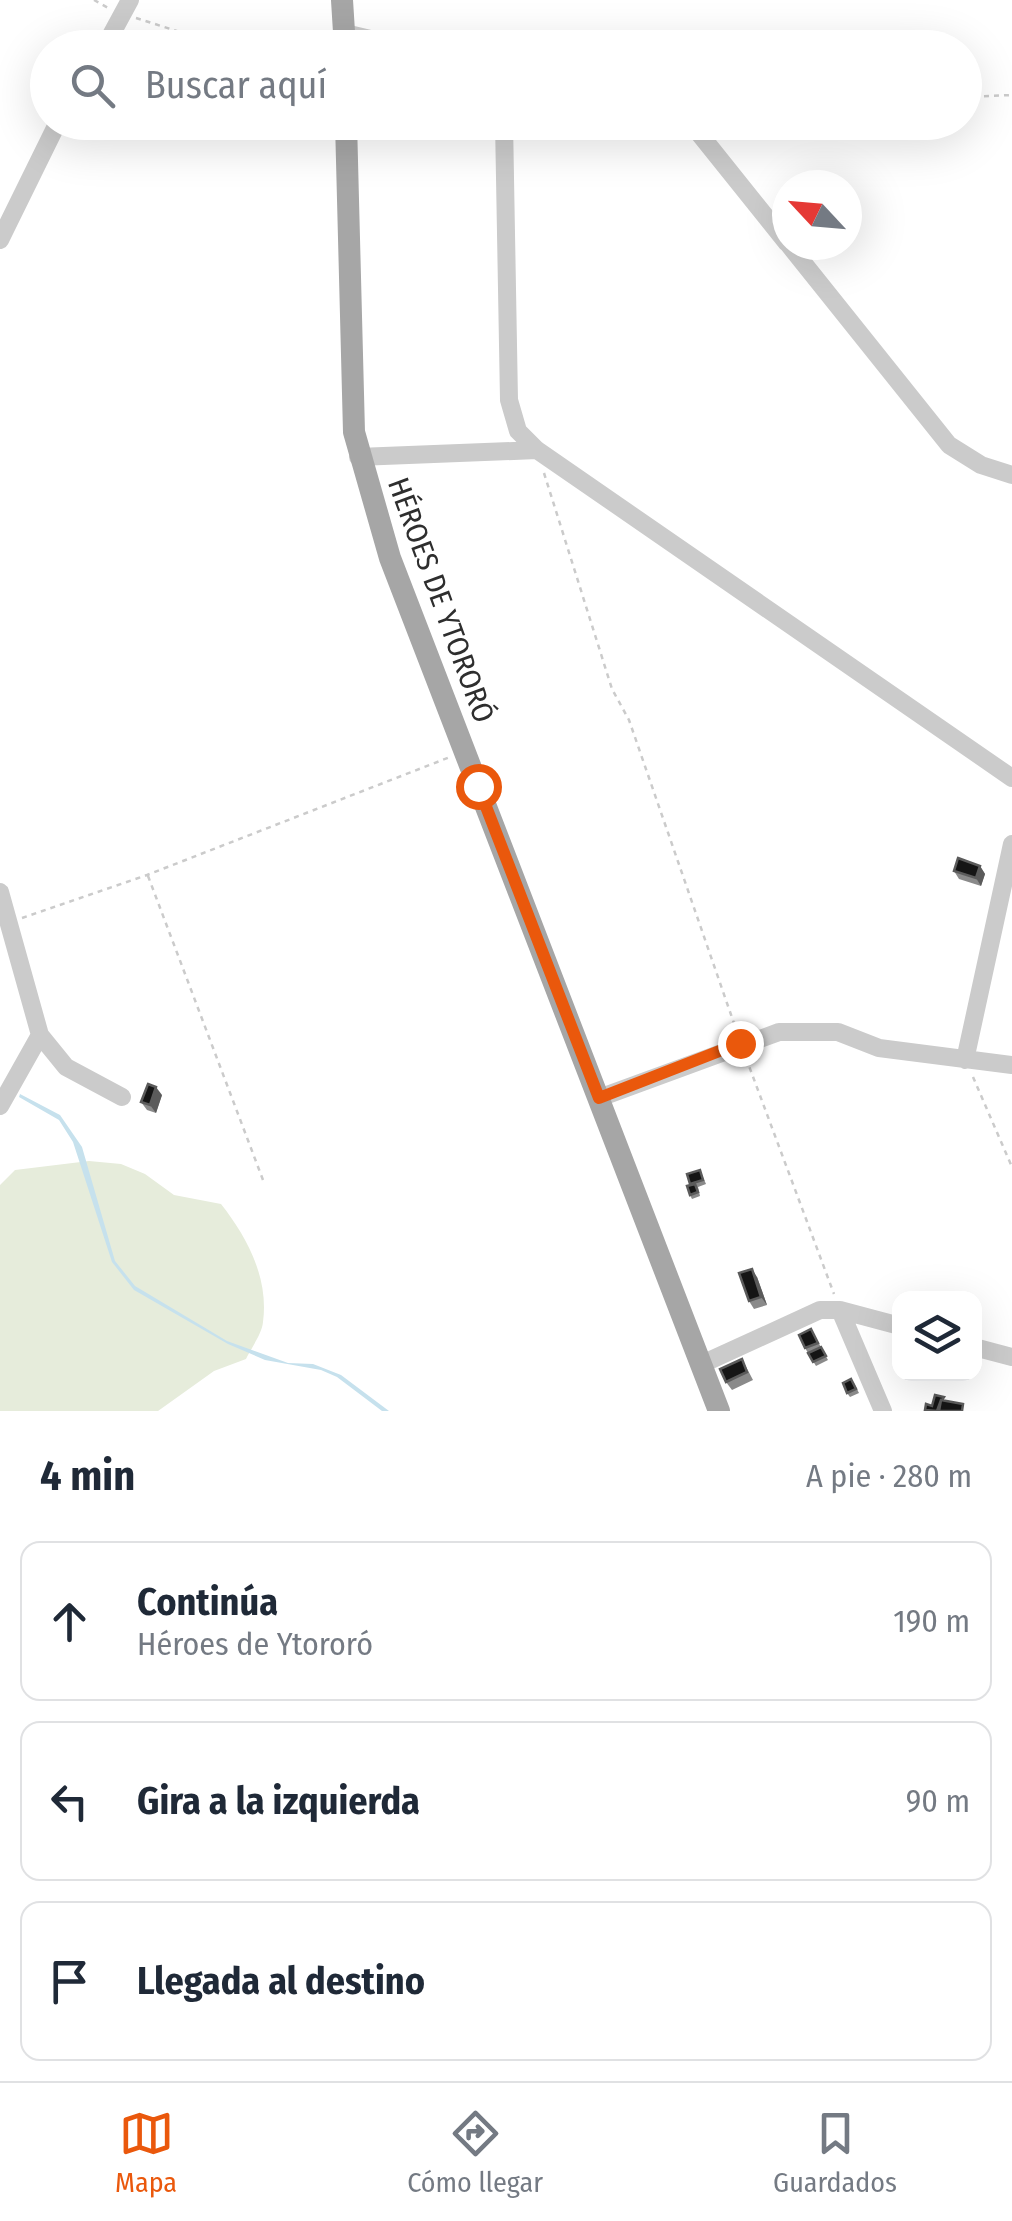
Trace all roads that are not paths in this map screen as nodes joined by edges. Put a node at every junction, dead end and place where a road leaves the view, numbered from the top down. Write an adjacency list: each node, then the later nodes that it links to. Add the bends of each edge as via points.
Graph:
1 (340, 1): 4 (main road)
2 (127, 8): 3 (street)
3 (114, 30)
4 (344, 30)
5 (49, 140): 10 (street)
6 (346, 140): 13 (main road, HÉROES DE YTORORÓ)
7 (504, 140): 12 (street, via 509,400 518,431)
8 (704, 140): 9 (street)
9 (772, 224)
10 (2, 233)
11 (801, 260): 14 (street, via 948,446)
12 (537, 450): 13 (street); 15 (street)
13 (358, 458): 23 (main road, HÉROES DE YTORORÓ, via 390,558)
14 (1012, 475)
15 (1012, 778)
16 (1012, 844): 19 (street)
17 (0, 892): 18 (street)
18 (40, 1034): 21 (street); 22 (street, via 66,1066)
19 (966, 1060): 20 (street); 23 (street, via 878,1048 838,1032 780,1032)
20 (1012, 1066)
21 (6, 1096)
22 (122, 1098)
23 (599, 1098): 28 (main road, HÉROES DE YTORORÓ)
24 (840, 1310): 25 (street); 28 (street, via 820,1310); 30 (street)
25 (892, 1324)
26 (982, 1349): 27 (street)
27 (1012, 1357)
28 (702, 1364): 29 (main road, HÉROES DE YTORORÓ)
29 (719, 1411)
30 (883, 1411)

